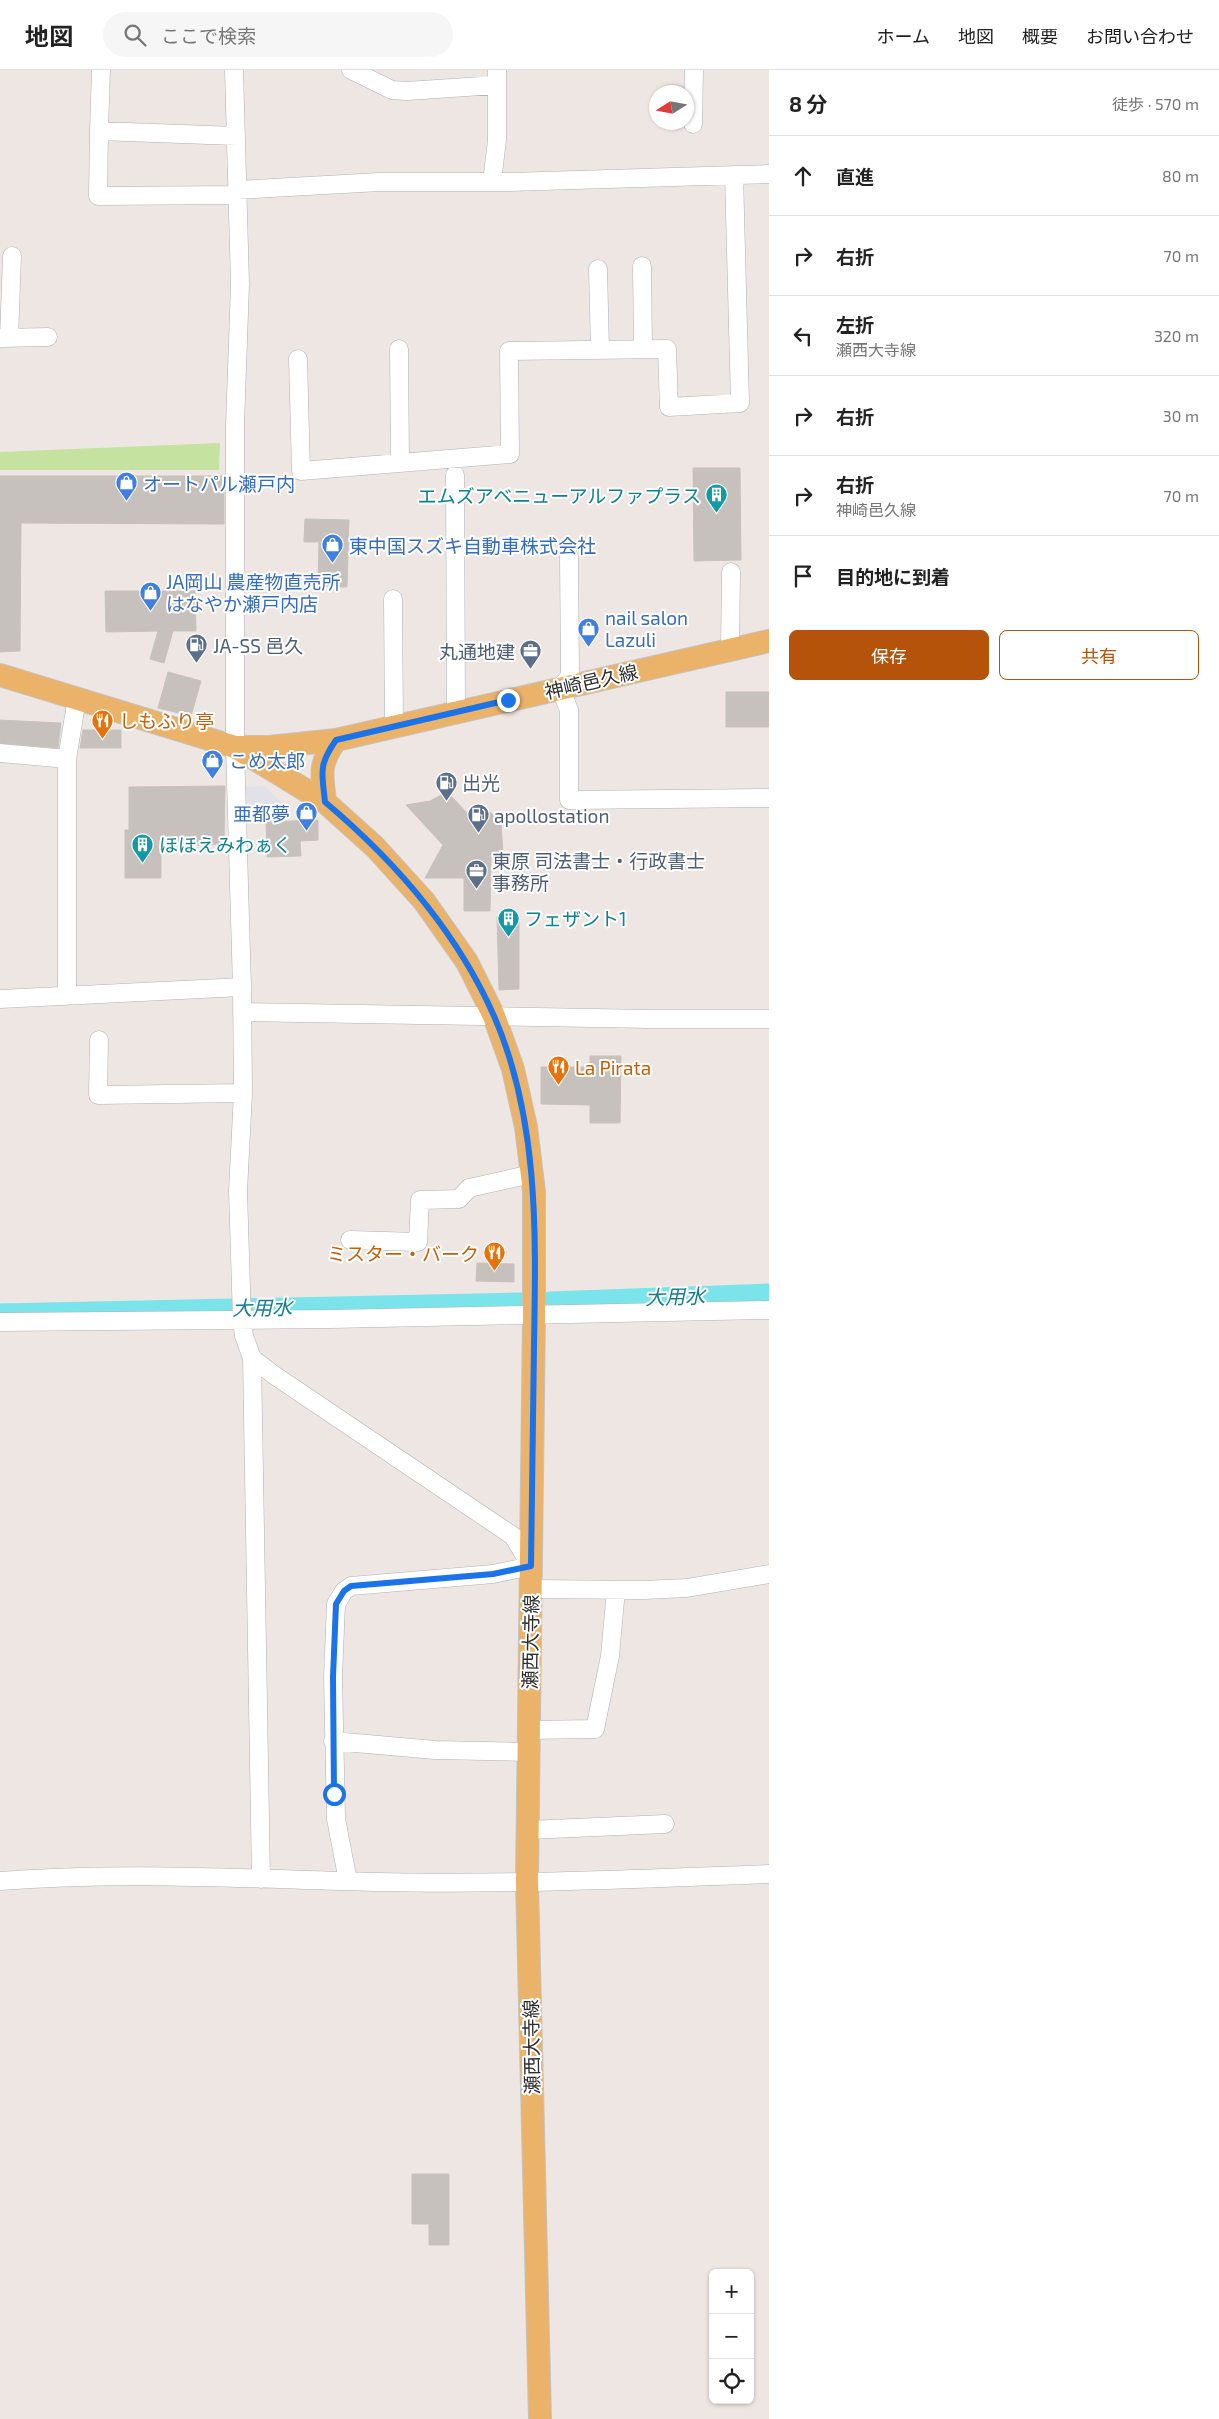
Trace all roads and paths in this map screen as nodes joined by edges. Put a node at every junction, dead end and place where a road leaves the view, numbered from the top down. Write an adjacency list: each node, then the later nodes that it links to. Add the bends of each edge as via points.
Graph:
1 (101, 70): 7 (street)
2 (234, 70): 8 (street)
3 (351, 70): 5 (street, via 392,90 407,91)
4 (694, 70): 6 (street)
5 (496, 77): 11 (street, via 497,140)
6 (694, 85)
7 (99, 130): 8 (street); 12 (street, via 98,196)
8 (236, 136): 12 (street)
9 (769, 174): 10 (street)
10 (734, 175): 11 (street); 19 (street, via 740,404 668,407 667,349)
11 (492, 182): 12 (street, via 379,182)
12 (238, 193): 36 (street)
13 (12, 256): 17 (street)
14 (642, 266): 19 (street)
15 (598, 269): 20 (street)
16 (48, 337): 17 (street)
17 (5, 338)
18 (399, 349): 22 (street)
19 (644, 349): 20 (street)
20 (600, 350): 22 (street, via 509,351 510,454)
21 (298, 359): 22 (street, via 301,471)
22 (400, 463)
23 (455, 475): 32 (street)
24 (569, 556): 30 (street, via 570,676)
25 (731, 572): 28 (street)
26 (393, 599): 33 (street)
27 (769, 641): 28 (main road, 神崎邑久線)
28 (730, 649): 30 (main road, 神崎邑久線)
29 (0, 675): 31 (main road, 瀬西大寺線)
30 (560, 688): 32 (main road, 神崎邑久線); 40 (street, via 569,710 569,800)
31 (77, 698): 36 (main road, 瀬西大寺線); 38 (street)
32 (456, 712): 33 (main road, 神崎邑久線)
33 (394, 726): 34 (main road, 神崎邑久線)
34 (336, 740): 35 (main road, 神崎邑久線); 41 (main road, via 324,758)
35 (285, 746): 36 (main road, 神崎邑久線); 39 (main road, via 277,757)
36 (235, 747): 39 (main road, 瀬西大寺線); 42 (street)
37 (0, 753): 38 (street)
38 (67, 758): 43 (street)
39 (285, 778): 41 (main road, 瀬西大寺線)
40 (769, 798)
41 (325, 802): 46 (main road, 瀬西大寺線, via 375,847 424,901 466,962)
42 (242, 987): 43 (street); 45 (street)
43 (67, 994): 44 (street)
44 (0, 999)
45 (242, 1012): 46 (street); 49 (street)
46 (494, 1016): 47 (street); 50 (main road, 瀬西大寺線, via 513,1069)
47 (769, 1019)
48 (99, 1040): 49 (street, via 98,1095)
49 (243, 1094): 54 (street, via 238,1191)
50 (532, 1174): 51 (street, via 469,1188 459,1199 420,1200 418,1242); 53 (main road, 瀬西大寺線)
51 (350, 1240)
52 (769, 1310): 53 (street)
53 (534, 1315): 54 (street); 57 (main road, 瀬西大寺線)
54 (242, 1320): 55 (street); 56 (street)
55 (0, 1322)
56 (252, 1358): 57 (street, via 513,1536); 66 (street)
57 (531, 1566): 59 (main road, 瀬西大寺線); 61 (street, via 493,1574 351,1586 344,1591 336,1604)
58 (769, 1574): 60 (street, via 686,1588)
59 (530, 1589): 60 (street); 62 (main road, 瀬西大寺線)
60 (616, 1590): 62 (street, via 610,1656 595,1729)
61 (334, 1740): 62 (street, via 435,1750); 68 (street, via 336,1819)
62 (529, 1741): 64 (main road, 瀬西大寺線)
63 (665, 1824): 64 (street)
64 (528, 1830): 69 (main road, 瀬西大寺線)
65 (769, 1874): 69 (street)
66 (261, 1880): 67 (street, via 67,1876); 68 (street)
67 (0, 1881)
68 (348, 1881): 69 (street)
69 (527, 1881): 70 (main road, 瀬西大寺線)
70 (540, 2419)

